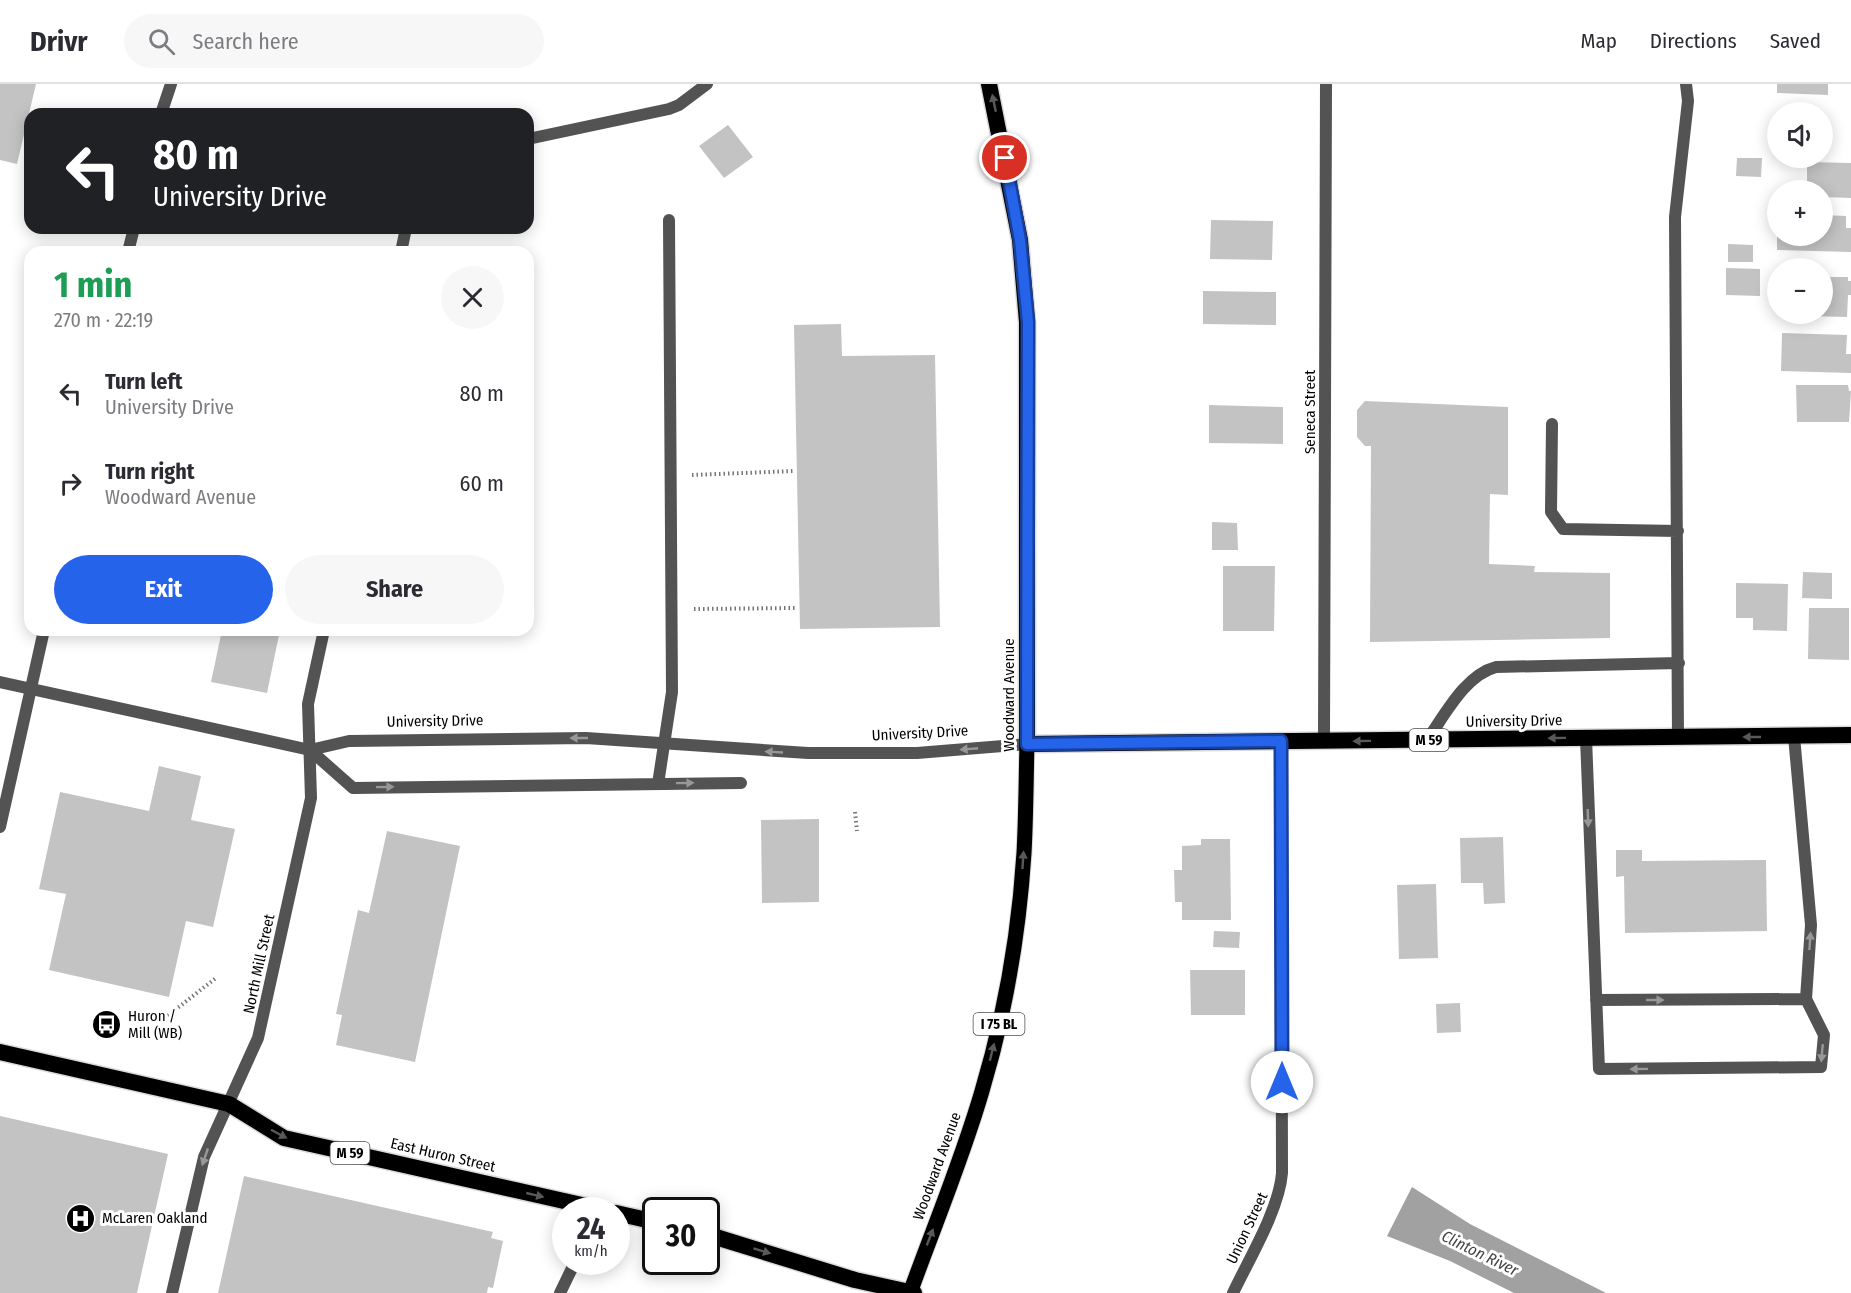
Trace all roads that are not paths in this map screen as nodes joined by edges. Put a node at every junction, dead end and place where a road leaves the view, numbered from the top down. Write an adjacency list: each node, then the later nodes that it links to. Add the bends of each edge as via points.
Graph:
1 (171, 84): 6 (street)
2 (707, 84): 7 (street, via 669,109)
3 (988, 84): 24 (highway, Woodward Avenue / I 75 BL, one-way to 3, via 1028,322 1020,240)
4 (1326, 84): 22 (street, Seneca Street)
5 (1686, 84): 10 (street, via 1688,101 1676,217)
6 (163, 108)
7 (534, 138)
8 (669, 220): 23 (street, via 672,692)
9 (1552, 424): 10 (street, via 1551,512 1563,529)
10 (1678, 531): 13 (street)
11 (43, 636): 15 (street)
12 (323, 636): 25 (street, North Mill Street, via 309,704)
13 (1679, 663): 18 (street); 20 (street, via 1489,669 1470,682)
14 (0, 682): 15 (street, University Drive)
15 (31, 689): 25 (street, University Drive); 28 (street)
16 (1851, 735): 17 (highway, University Drive / M 59)
17 (1794, 736): 18 (highway, University Drive / M 59, one-way to 18); 29 (street, one-way to 17, via 1811,925)
18 (1678, 737): 19 (highway, University Drive / M 59)
19 (1586, 738): 20 (highway, University Drive / M 59, one-way to 20); 30 (street, one-way to 30)
20 (1427, 740): 22 (highway, University Drive / M 59, one-way to 22)
21 (1281, 741): 22 (highway, University Drive / M 59); 24 (highway, University Drive / M 59); 39 (street, Union Street, via 1282,1173 1276,1204)
22 (1324, 741)
23 (664, 744): 24 (street, University Drive, one-way to 23, via 917,753 808,753); 25 (street, University Drive, one-way to 25, via 586,738 349,741); 27 (street)
24 (1027, 744): 38 (main road, Woodward Avenue / I 75 BL, one-way to 24, via 982,1090 1002,1010 1021,894)
25 (310, 750): 27 (street, one-way to 27, via 353,788); 32 (street, North Mill Street, via 311,798 258,1038)
26 (741, 783): 27 (street, one-way to 26)
27 (658, 784)
28 (0, 827)
29 (1806, 999): 30 (street, one-way to 29); 30 (street, one-way to 30, via 1824,1035 1821,1066 1599,1069)
30 (1596, 1000)
31 (0, 1052): 32 (highway, East Huron Street / M 59)
32 (229, 1104): 33 (highway, East Huron Street / M 59, one-way to 33, via 284,1138); 36 (street, North Mill Street, one-way to 36, via 204,1156)
33 (552, 1199)
34 (720, 1238): 38 (highway, one-way to 38)
35 (569, 1275): 37 (street)
36 (172, 1293)
37 (560, 1293)
38 (911, 1293)
39 (1233, 1293)

